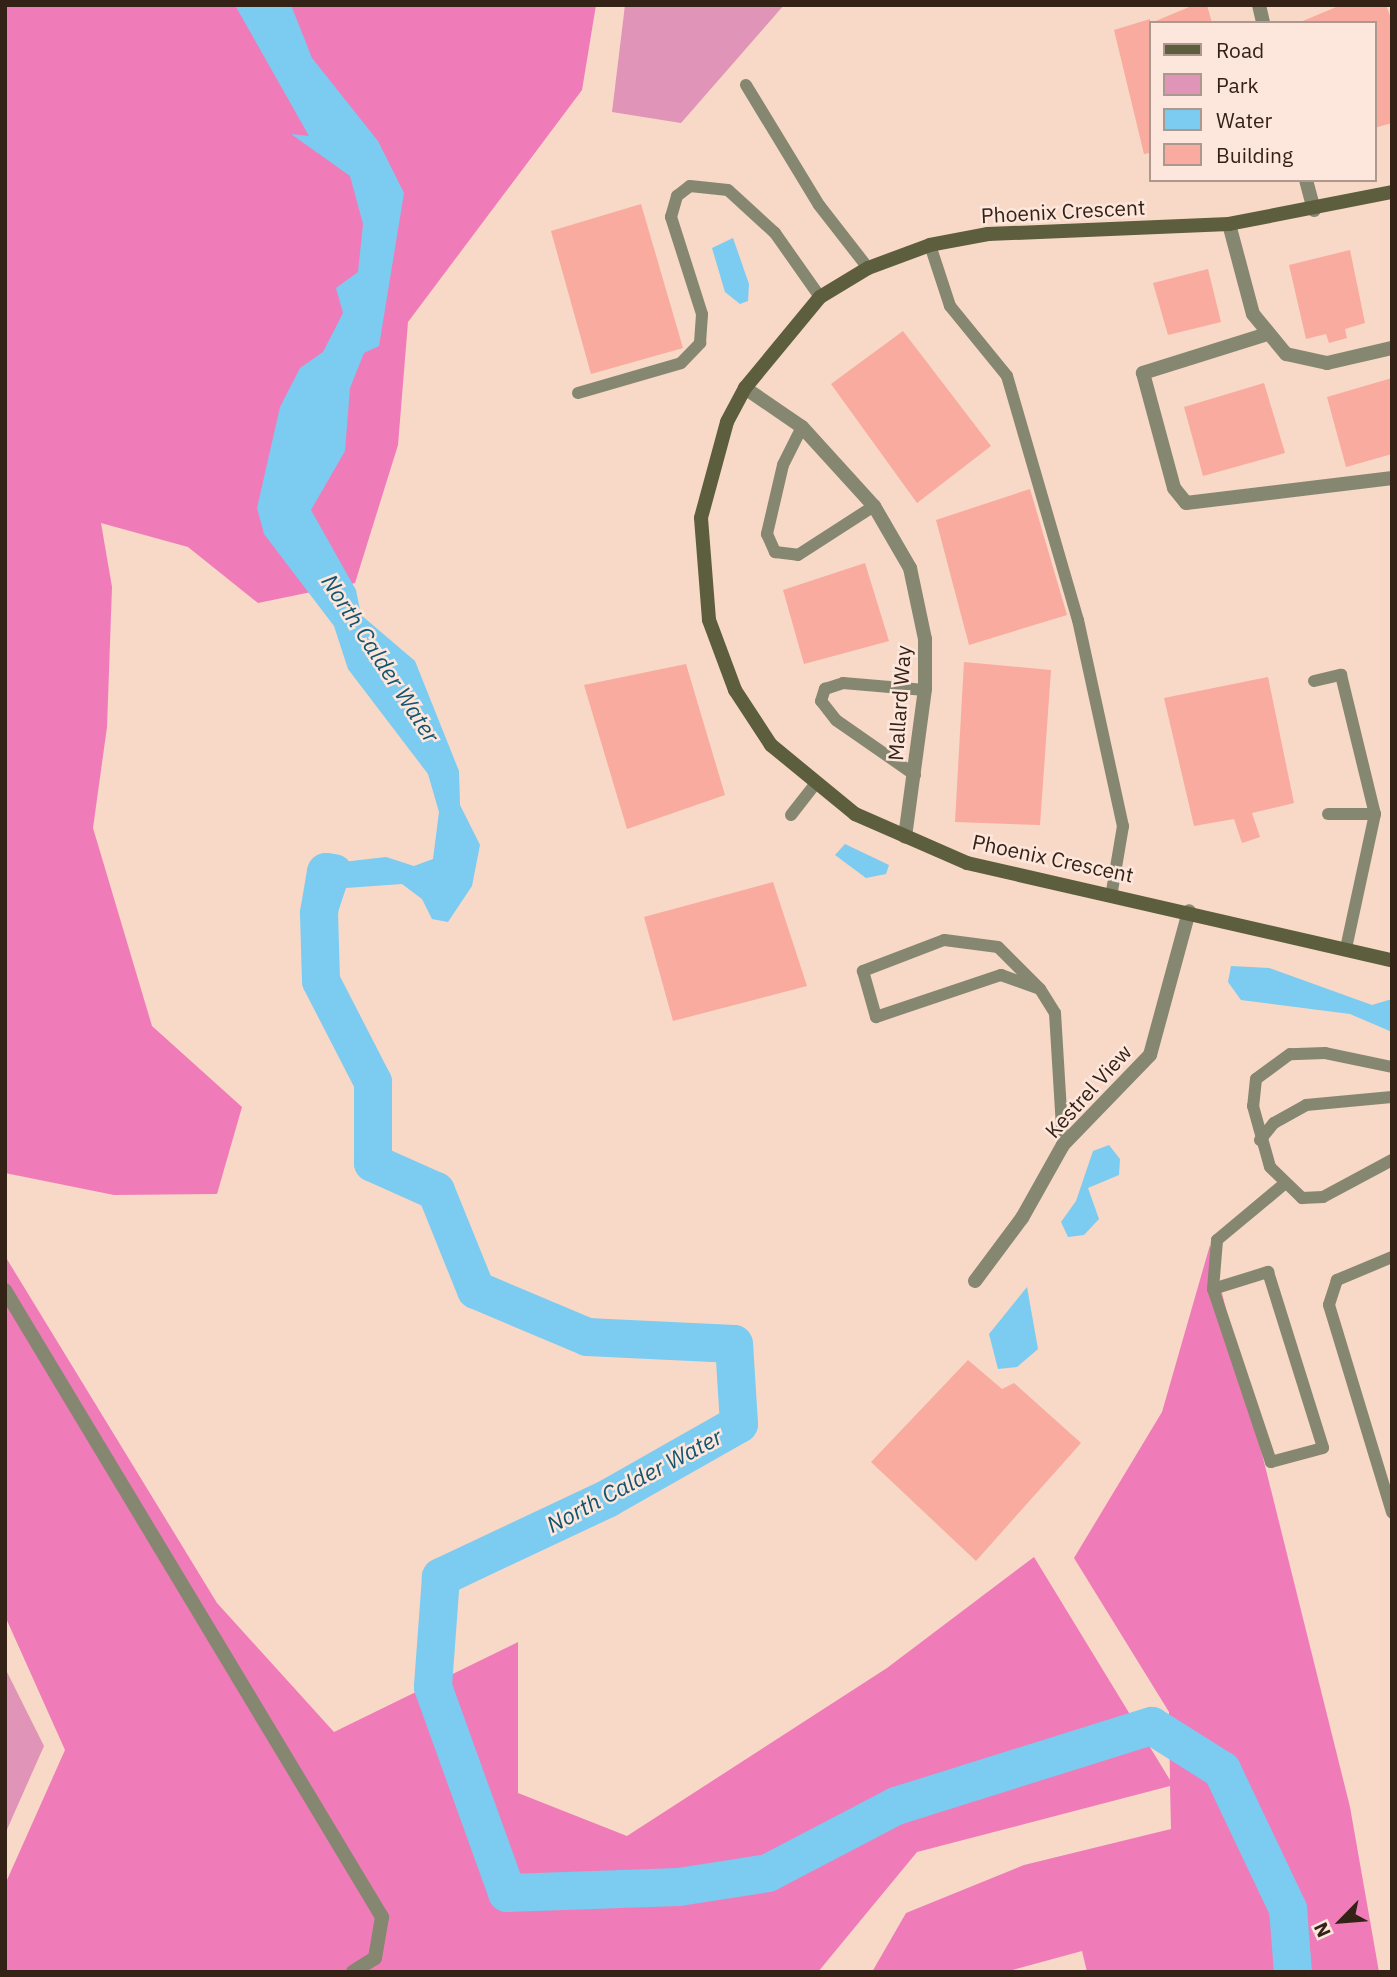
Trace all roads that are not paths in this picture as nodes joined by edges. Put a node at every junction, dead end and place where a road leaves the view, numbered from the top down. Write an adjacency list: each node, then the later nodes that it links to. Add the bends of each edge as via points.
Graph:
1 (746, 85): 7 (lane, via 819,205)
2 (1307, 182): 4 (street)
3 (1392, 192): 4 (street, Phoenix Crescent)
4 (1314, 210): 5 (street, Phoenix Crescent)
5 (1229, 224): 6 (street, Phoenix Crescent, via 988,233); 9 (street)
6 (930, 245): 7 (street, Phoenix Crescent); 24 (lane, via 950,306 1006,376 1078,620 1123,826)
7 (868, 268): 8 (street, Phoenix Crescent)
8 (820, 297): 11 (street, Phoenix Crescent); 12 (lane, via 775,233 728,190 690,186 677,196 671,217 702,314 700,343 681,363)
9 (1264, 335): 10 (street, via 1286,354 1326,363); 14 (street, via 1143,373 1174,488 1186,503)
10 (1392, 348)
11 (745, 387): 13 (street, Mallard Way); 19 (street, Phoenix Crescent, via 727,422 701,518 709,620 752,718)
12 (578, 393)
13 (802, 426): 15 (street, Mallard Way); 15 (lane, via 783,465 767,534 775,552 785,558 798,555)
14 (1392, 478)
15 (874, 506): 17 (street, Mallard Way, via 910,568 925,639)
16 (1314, 681): 21 (lane, via 1341,675)
17 (925, 690): 18 (street, Mallard Way); 18 (lane, via 843,683 825,689 821,701 836,720)
18 (915, 775): 23 (street, Mallard Way)
19 (814, 786): 22 (lane); 23 (street, Phoenix Crescent)
20 (1328, 814): 21 (lane)
21 (1375, 814): 26 (lane)
22 (791, 815)
23 (905, 837): 24 (street, Phoenix Crescent, via 967,863)
24 (1112, 891): 25 (street, Phoenix Crescent)
25 (1189, 911): 26 (street, Phoenix Crescent); 32 (street, Kestrel View, via 1150,1055)
26 (1346, 948): 27 (street, Phoenix Crescent)
27 (1392, 960)
28 (1040, 989): 28 (lane, via 1001,975 876,1017 863,971 944,940 998,947); 32 (lane, via 1055,1013)
29 (1392, 1068): 31 (lane, via 1325,1053 1277,1060 1253,1090)
30 (1392, 1097): 31 (lane, via 1306,1105 1274,1123)
31 (1260, 1140): 34 (lane)
32 (1063, 1145): 36 (street, Kestrel View, via 1023,1218)
33 (1392, 1160): 34 (lane, via 1322,1197 1303,1198)
34 (1283, 1185): 37 (lane, via 1217,1240)
35 (1392, 1257): 39 (lane, via 1356,1266 1337,1280 1329,1305)
36 (975, 1281)
37 (1213, 1289): 37 (lane, via 1268,1272 1323,1448 1270,1462)
38 (5, 1290): 40 (street, via 382,1917 375,1958)
39 (1392, 1514)
40 (354, 1972)

